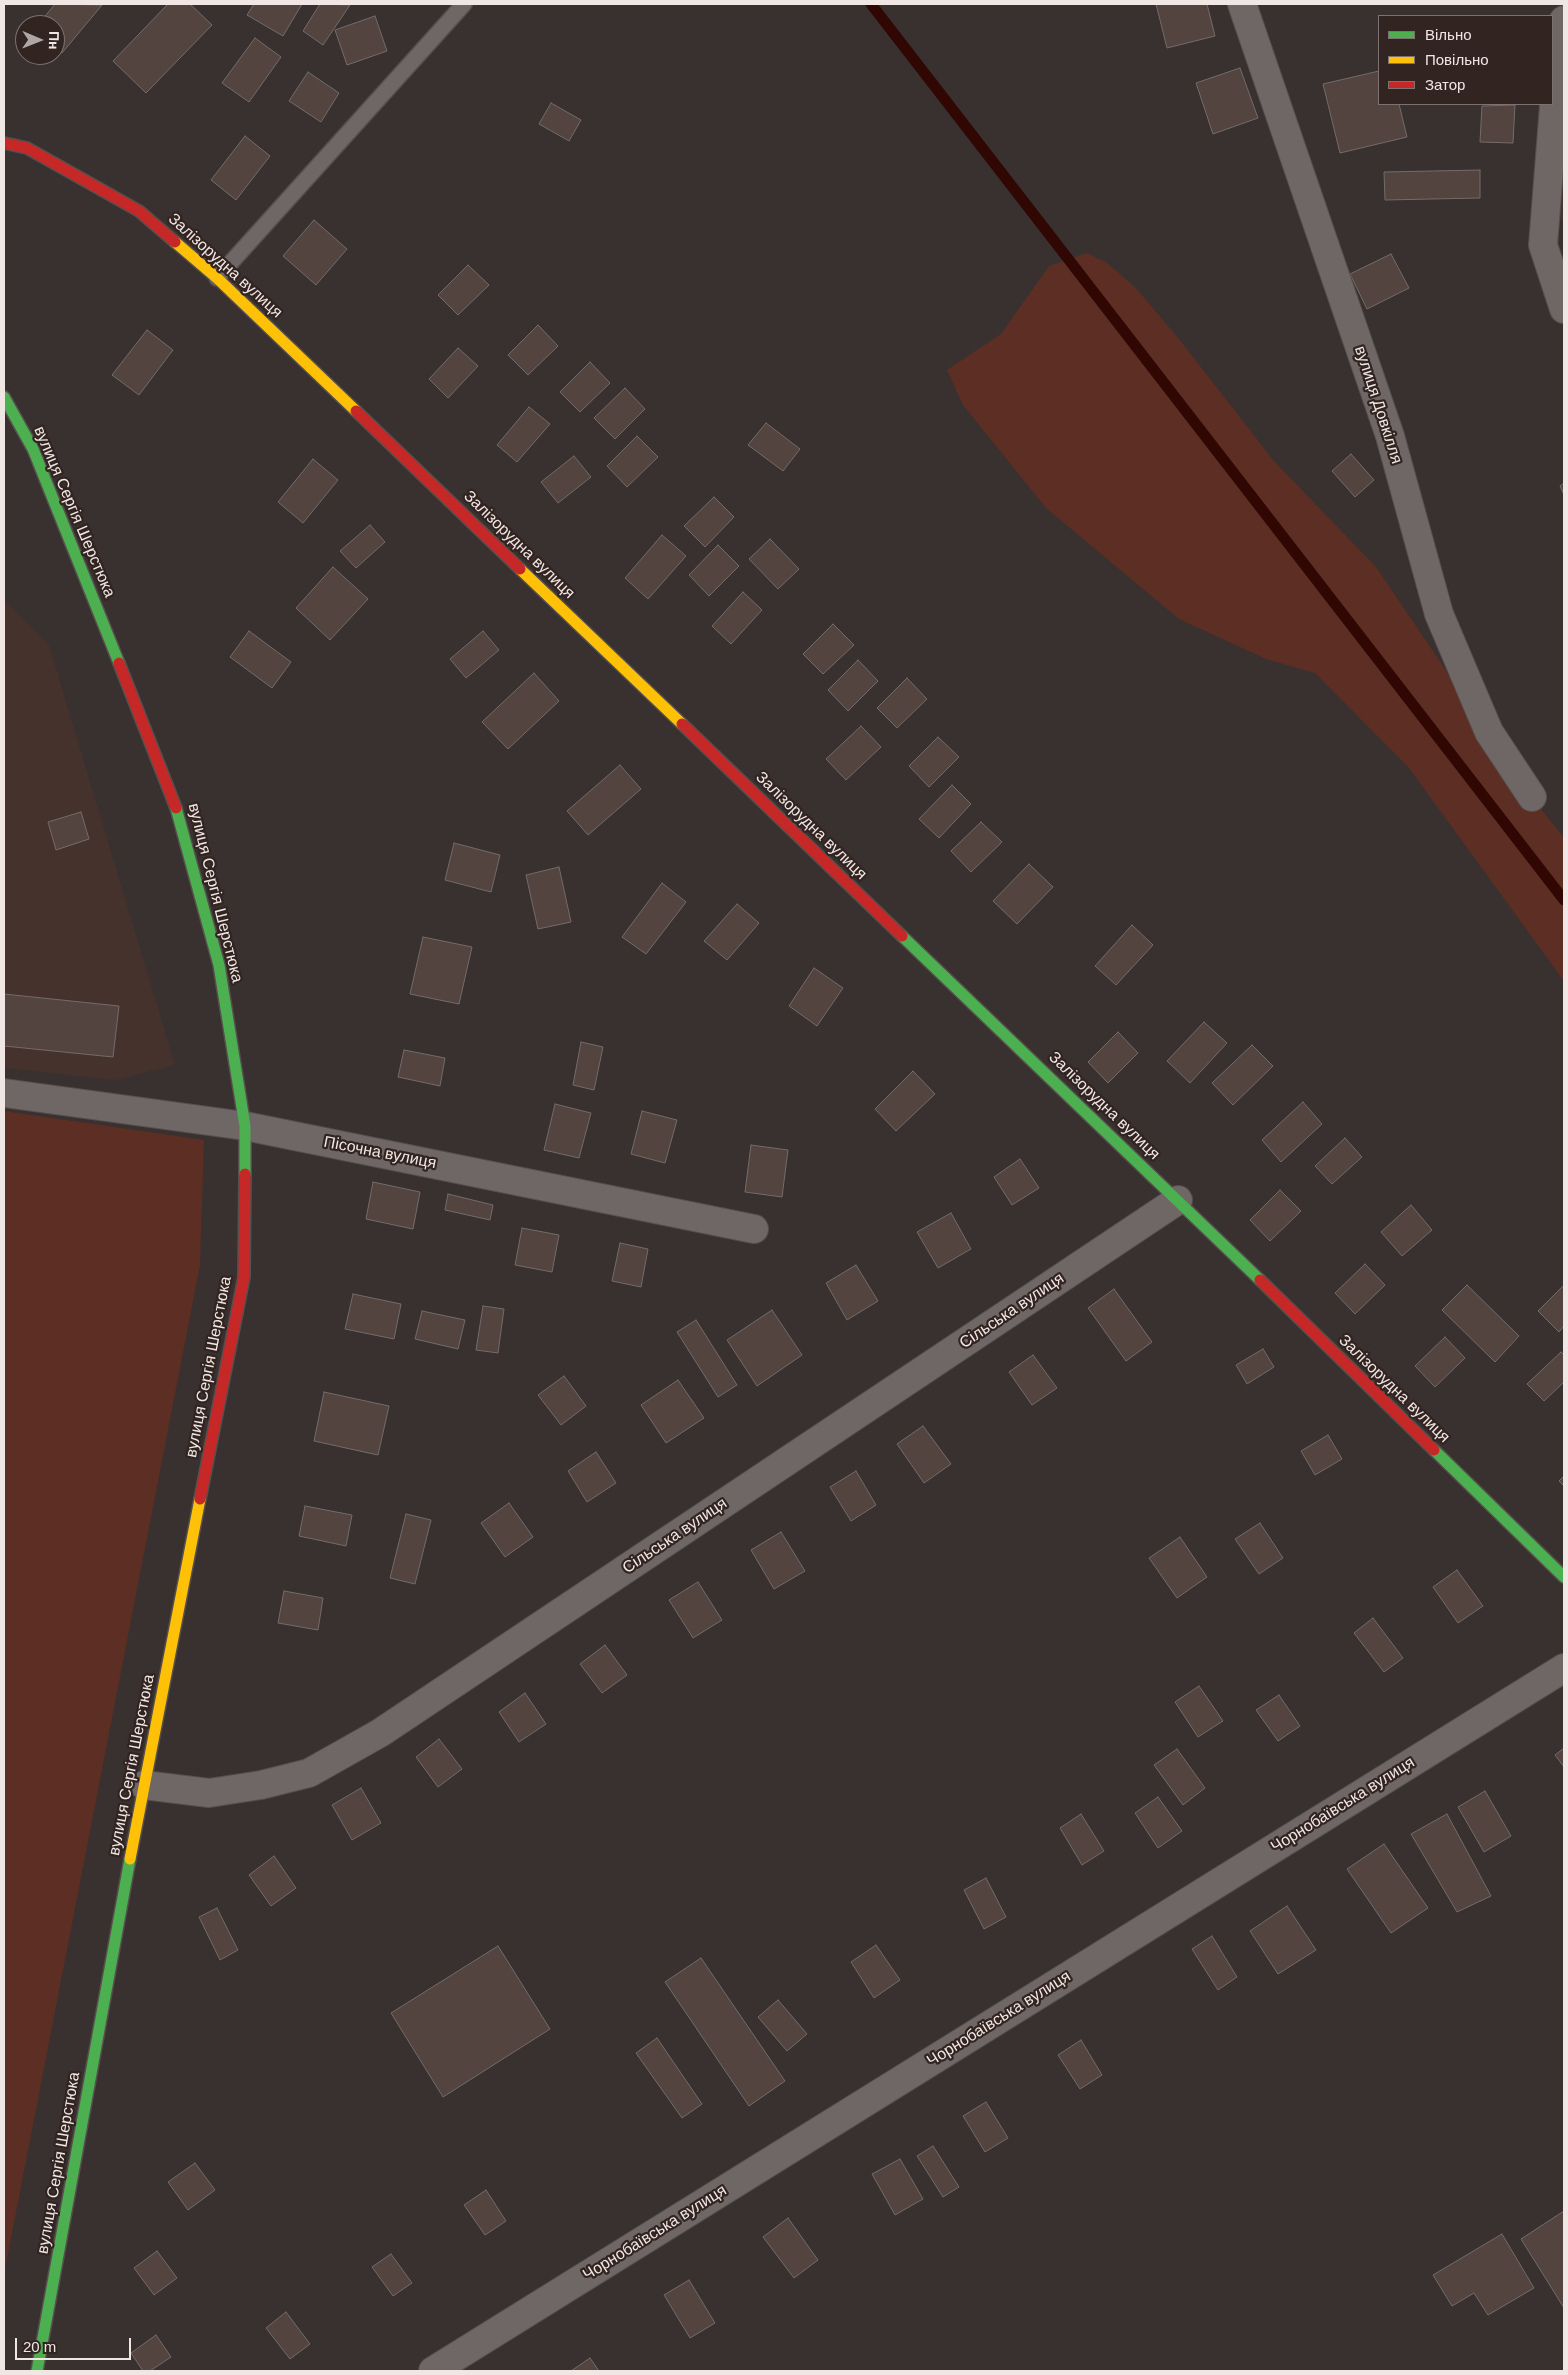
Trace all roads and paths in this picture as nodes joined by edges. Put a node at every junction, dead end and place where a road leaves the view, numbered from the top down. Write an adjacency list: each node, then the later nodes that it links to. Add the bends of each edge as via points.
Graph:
1 (464, 4): 6 (lane)
2 (1242, 4): 9 (street, вулиця Довкілля, via 1390,436 1438,614 1489,732)
3 (1564, 20): 5 (street, via 1554,106)
4 (4, 142): 6 (street, Залізорудна вулиця, via 27,148 139,212)
5 (1554, 246): 7 (street)
6 (217, 278): 12 (street, Залізорудна вулиця)
7 (1564, 309)
8 (4, 397): 11 (street, вулиця Сергія Шерстюка, via 33,448 172,794 219,965)
9 (1532, 797)
10 (4, 1093): 11 (street, Пісочна вулиця)
11 (245, 1126): 13 (street, Пісочна вулиця); 16 (street, вулиця Сергія Шерстюка, via 244,1277)
12 (1178, 1200): 14 (street, Залізорудна вулиця); 16 (street, Сільська вулиця, via 380,1733 309,1773 260,1785 209,1793)
13 (754, 1229)
14 (1564, 1577)
15 (1564, 1668): 18 (street, Чорнобаївська вулиця)
16 (144, 1785): 17 (street, вулиця Сергія Шерстюка)
17 (37, 2371)
18 (433, 2371)

